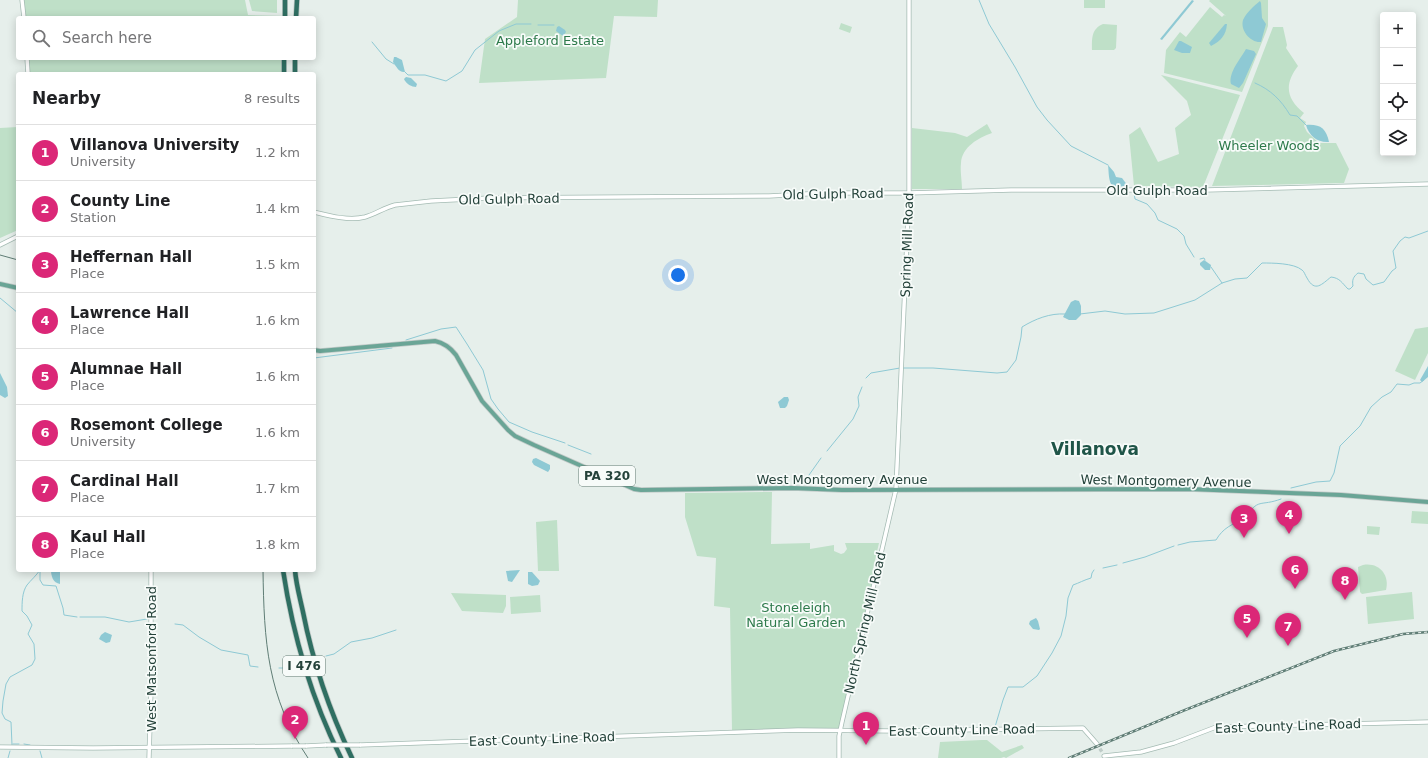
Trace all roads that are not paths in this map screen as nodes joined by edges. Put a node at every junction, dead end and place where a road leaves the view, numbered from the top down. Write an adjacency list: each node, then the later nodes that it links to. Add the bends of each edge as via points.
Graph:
1 (22, 0): 5 (street)
2 (285, 0): 6 (highway)
3 (297, 0): 7 (highway)
4 (909, 0): 15 (street, Spring Mill Road)
5 (24, 16)
6 (285, 16)
7 (296, 16)
8 (27, 60): 11 (street)
9 (284, 60): 12 (highway)
10 (295, 60): 13 (highway)
11 (28, 72)
12 (284, 72)
13 (295, 72)
14 (1428, 184): 15 (street, Old Gulph Road, via 1206,190)
15 (909, 193): 16 (street, Old Gulph Road, via 467,199 395,205 358,219); 22 (street, Spring Mill Road)
16 (316, 212)
17 (16, 237): 18 (street)
18 (0, 245)
19 (0, 284): 20 (main road)
20 (16, 288)
21 (316, 350): 22 (main road, West Montgomery Avenue / PA 320, via 435,341 446,345 456,355 482,401 508,430 534,445 634,489)
22 (896, 489): 23 (main road, West Montgomery Avenue, via 1188,489 1341,495); 28 (street, North Spring Mill Road)
23 (1428, 502)
24 (151, 572): 31 (street, West Matsonford Road)
25 (283, 572): 34 (highway, I 476, via 290,613 306,673 318,708)
26 (295, 572): 35 (highway, I 476, via 320,679)
27 (1428, 722): 32 (street, East County Line Road, via 1216,727 1147,750)
28 (840, 731): 29 (street, East County Line Road, via 1083,728); 31 (street, East County Line Road, bridge, via 798,730 360,745); 36 (street, North Spring Mill Road)
29 (1097, 744)
30 (0, 747): 31 (street, East County Line Road)
31 (150, 747): 33 (street, West Matsonford Road)
32 (1104, 755)
33 (149, 758)
34 (341, 758)
35 (352, 758)
36 (839, 758)

